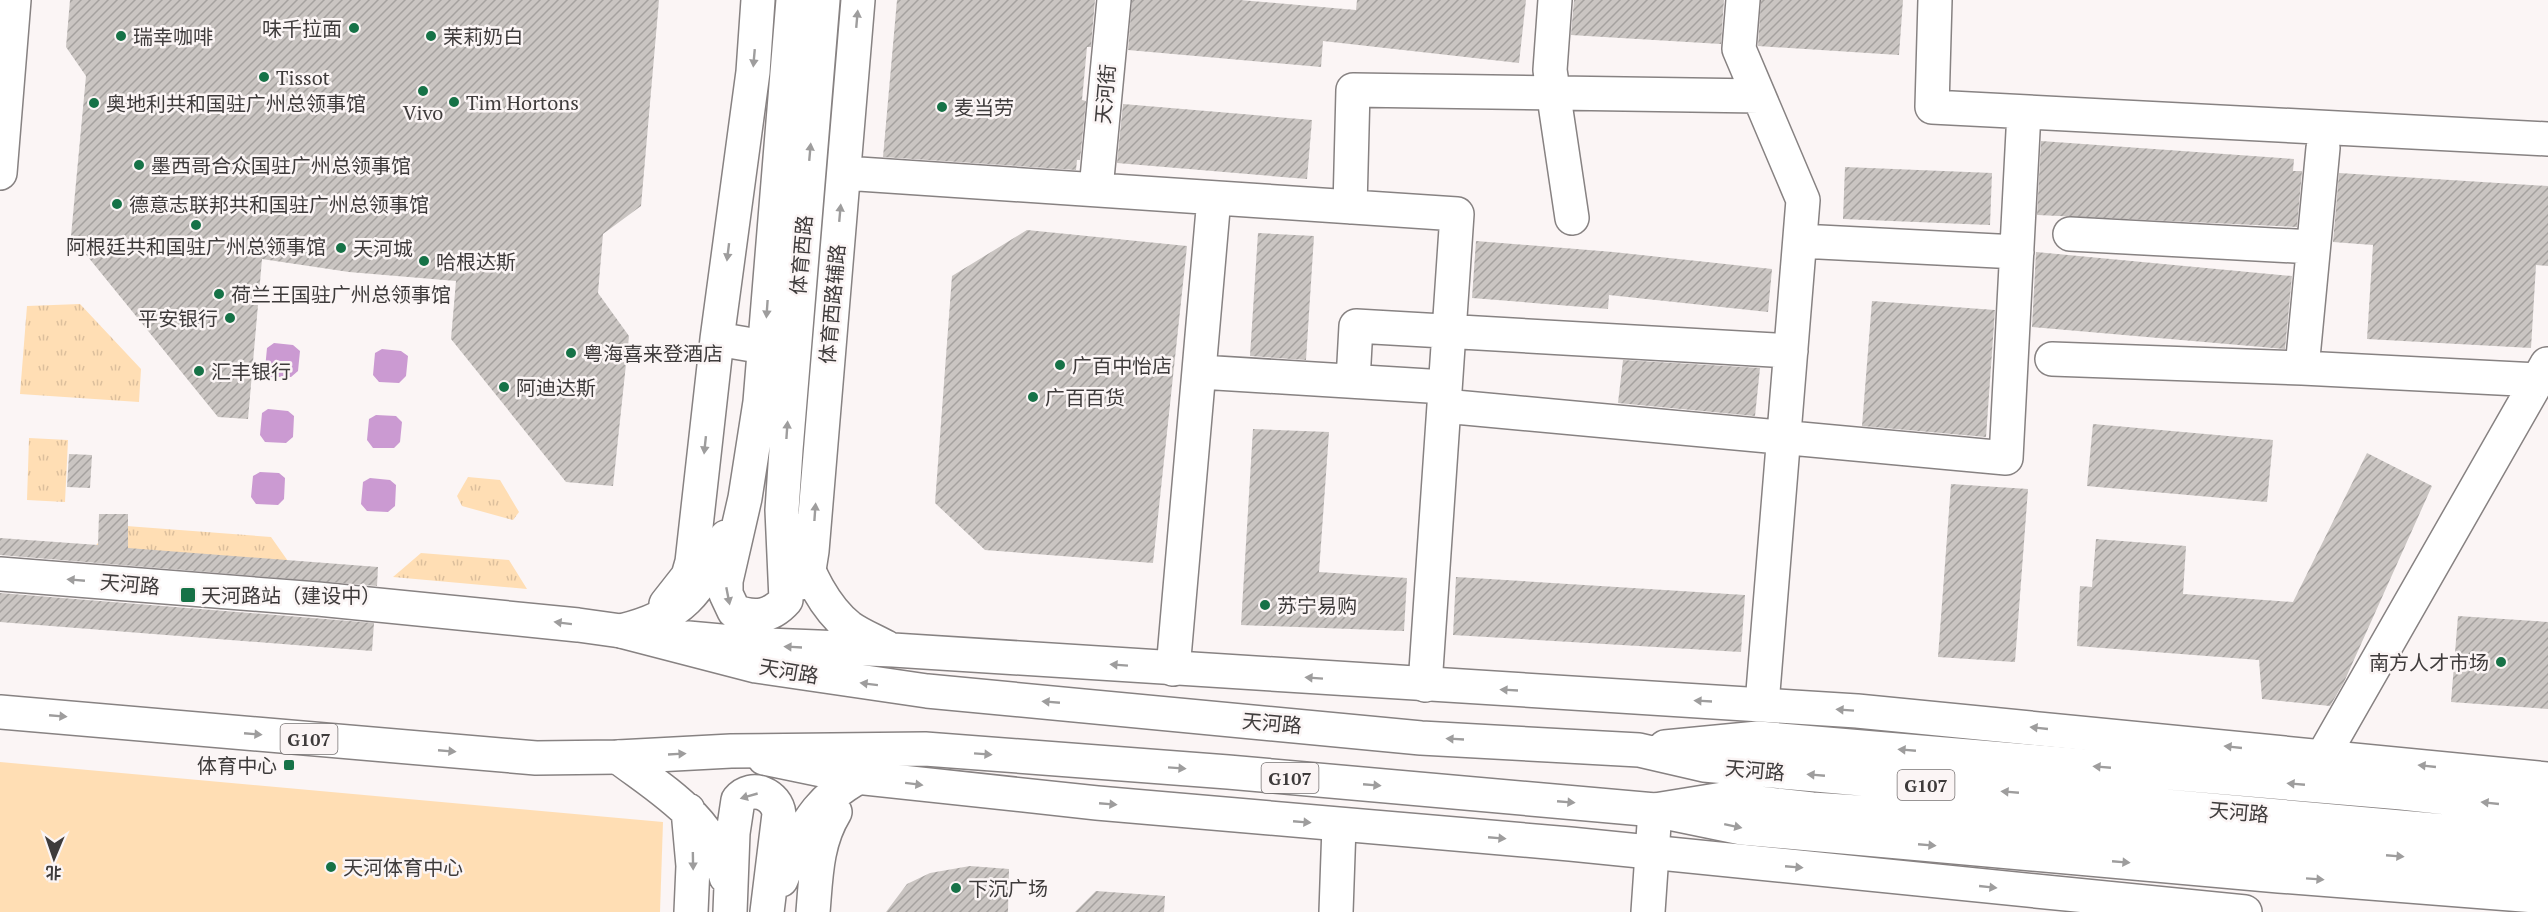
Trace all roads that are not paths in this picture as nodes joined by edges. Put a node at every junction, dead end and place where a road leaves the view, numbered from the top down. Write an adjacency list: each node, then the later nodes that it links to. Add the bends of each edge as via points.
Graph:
1 (758, 0): 28 (main road, one-way to 28, via 753,72)
2 (793, 0): 29 (main road, 体育西路, one-way to 29)
3 (823, 0): 38 (main road, 体育西路, one-way to 3)
4 (858, 0): 18 (main road, 体育西路辅路, one-way to 4)
5 (1114, 0): 19 (main road, 天河街)
6 (1555, 0): 22 (main road, via 1550,70)
7 (1743, 0): 11 (main road, via 1739,49)
8 (1935, 0): 12 (main road, via 1932,107)
9 (9, 1): 10 (main road)
10 (5, 52): 16 (main road)
11 (1759, 96): 21 (main road, via 1353,90); 24 (main road, via 1803,200)
12 (2024, 112): 14 (main road); 26 (main road)
13 (2068, 136): 15 (main road)
14 (2548, 139)
15 (2323, 148): 17 (main road); 25 (main road)
16 (1, 160)
17 (2548, 162)
18 (844, 173): 19 (main road); 39 (main road, 体育西路辅路, one-way to 18)
19 (1096, 189): 20 (main road)
20 (1214, 198): 21 (main road); 34 (main road)
21 (1350, 207): 27 (main road, via 1457,214)
22 (1572, 218)
23 (2070, 234): 25 (main road)
24 (1800, 241): 26 (main road); 30 (main road)
25 (2313, 247): 32 (main road)
26 (2017, 252): 36 (main road, via 2006,458)
27 (1449, 332): 30 (main road); 35 (main road, via 1356,326); 36 (main road)
28 (717, 339): 29 (main road); 42 (main road, one-way to 42, via 688,576 662,608)
29 (764, 347): 37 (main road, 体育西路)
30 (1791, 351): 46 (main road)
31 (2052, 360): 32 (main road)
32 (2302, 368): 33 (main road)
33 (2543, 371): 52 (main road)
34 (1200, 372): 35 (main road); 44 (main road)
35 (1353, 381): 36 (main road)
36 (1445, 396): 45 (main road)
37 (745, 498): 41 (main road, one-way to 41, via 726,581 728,603 734,611 759,616 770,615); 42 (main road, via 694,591 661,619)
38 (782, 510): 39 (main road); 41 (main road, 体育西路)
39 (809, 570): 41 (main road); 43 (main road, via 831,607 850,627)
40 (0, 574): 42 (main road, 天河路 / G107, one-way to 40, via 420,608)
41 (786, 600)
42 (621, 631): 43 (main road, one-way to 42, via 756,645); 50 (main road, 天河路 / G107, one-way to 42, via 1421,738 927,691 756,666)
43 (893, 650): 44 (main road, one-way to 43)
44 (1173, 669): 45 (main road, one-way to 44)
45 (1425, 685): 46 (main road, one-way to 45)
46 (1762, 704): 48 (main road); 52 (main road, one-way to 46)
47 (0, 712): 53 (main road, 天河路 / G107, one-way to 53, via 536,758)
48 (1758, 738): 50 (main road); 56 (main road, one-way to 48)
49 (925, 749): 51 (main road, 天河路 / G107); 54 (main road); 58 (main road, 天河路 / G107, one-way to 58)
50 (1639, 750): 59 (main road, 天河路 / G107, one-way to 50, via 1704,765)
51 (731, 751): 53 (main road, 天河路 / G107, one-way to 51); 54 (main road)
52 (2323, 756): 55 (main road, one-way to 52)
53 (618, 757): 57 (main road)
54 (856, 777): 60 (main road, one-way to 60); 67 (main road, via 833,793 807,825); 68 (main road, via 823,834)
55 (2548, 778)
56 (2548, 809)
57 (688, 810): 65 (main road, via 712,839 723,864); 66 (main road, one-way to 66)
58 (1655, 810): 59 (main road, 天河路 / G107, via 1723,799 2024,824); 62 (main road); 64 (main road, one-way to 64, via 1742,828)
59 (2213, 825): 61 (main road, 天河路 / G107); 63 (main road, 天河路 / G107, one-way to 63)
60 (1339, 826): 62 (main road, one-way to 62); 69 (main road)
61 (2548, 840)
62 (1652, 853): 70 (main road); 71 (main road, one-way to 71)
63 (2548, 869)
64 (2548, 897)
65 (730, 903): 67 (main road, one-way to 65, via 779,814 778,805 761,792 738,800)
66 (692, 912)
67 (767, 912)
68 (813, 912)
69 (1336, 912)
70 (1648, 912)
71 (2245, 912)

